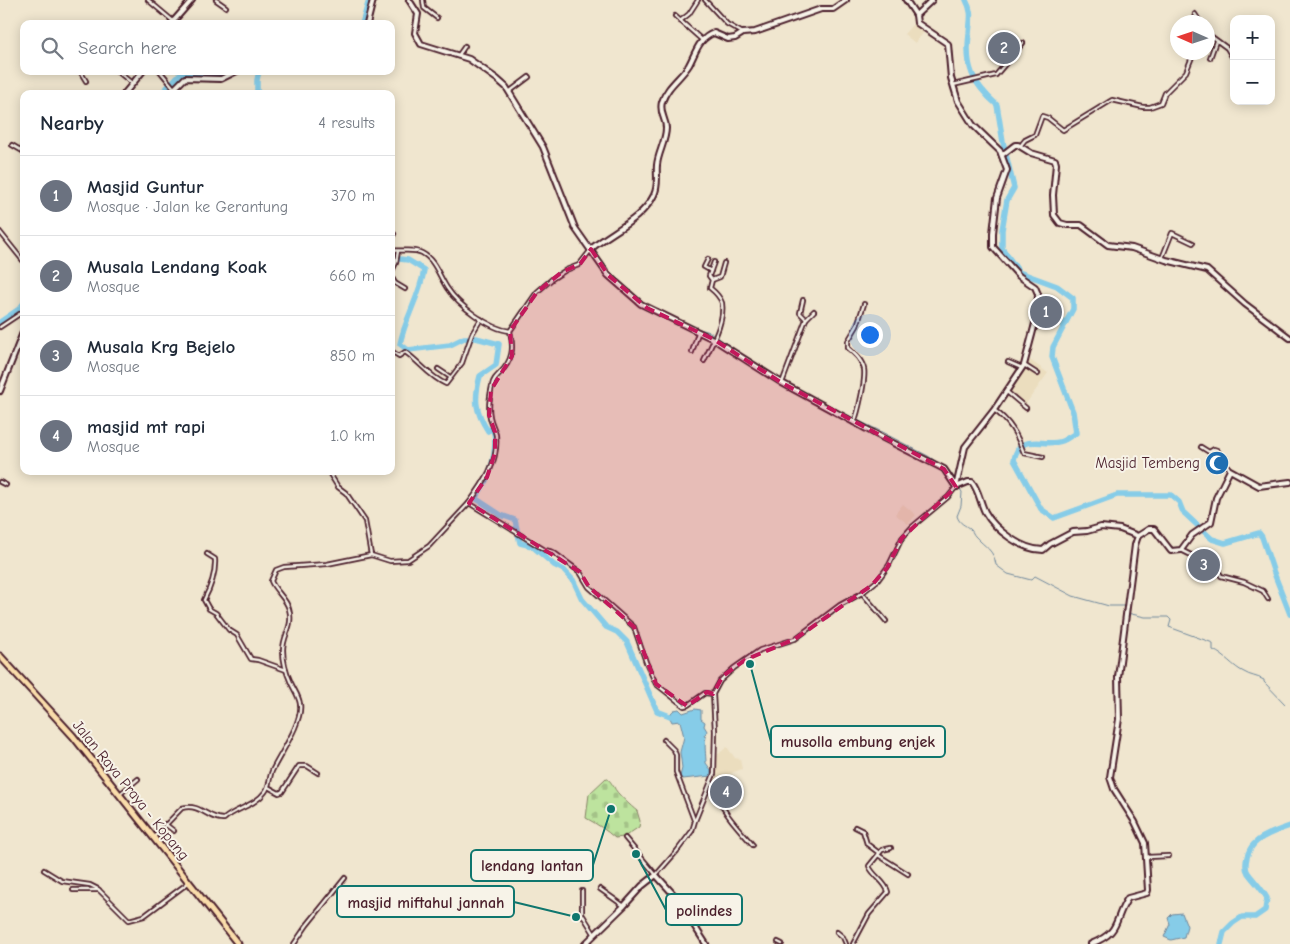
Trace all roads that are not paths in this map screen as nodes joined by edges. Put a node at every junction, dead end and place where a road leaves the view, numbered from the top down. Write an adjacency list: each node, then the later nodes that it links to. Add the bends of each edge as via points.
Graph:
1 (148, 0): 16 (street)
2 (192, 0): 17 (street)
3 (216, 0): 12 (street)
4 (373, 0): 18 (street)
5 (409, 0): 27 (street, via 418,14 415,31 420,43)
6 (423, 0): 15 (street, via 424,8)
7 (698, 0): 19 (street)
8 (705, 0): 20 (street, via 727,24)
9 (846, 0): 20 (street, via 833,9 821,9 755,32)
10 (906, 0): 13 (street)
11 (932, 0): 13 (street)
12 (226, 6)
13 (916, 15): 38 (street, via 917,23 948,44)
14 (675, 16): 19 (street)
15 (437, 18)
16 (170, 20)
17 (174, 20)
18 (367, 20)
19 (680, 21): 21 (street)
20 (743, 33): 21 (street, via 731,39 712,33)
21 (702, 40): 49 (street, via 687,67 667,91 662,104 661,115 666,128 653,197 640,213)
22 (1216, 41): 24 (street); 26 (street)
23 (1023, 43): 38 (street, via 996,75)
24 (1215, 44)
25 (465, 46): 27 (street)
26 (1230, 53)
27 (458, 56): 42 (street, via 469,59)
28 (1191, 60): 44 (street, via 1186,72 1165,93 1159,104 1143,107 1112,100 1063,130 1042,116 1034,136)
29 (82, 75): 35 (street)
30 (122, 75): 36 (street)
31 (140, 75): 36 (street)
32 (163, 75): 37 (street)
33 (229, 75): 37 (street, via 221,80 185,78)
34 (529, 78): 42 (street)
35 (86, 82)
36 (132, 84): 39 (street)
37 (172, 85): 40 (street); 41 (street)
38 (952, 85): 46 (street, via 970,120)
39 (127, 90)
40 (170, 90)
41 (179, 90)
42 (509, 92): 49 (street, via 543,147 576,228)
43 (12, 145): 45 (street)
44 (1021, 145): 46 (street); 53 (street, via 1031,153 1056,161 1053,195 1054,215 1058,221 1082,226 1106,244)
45 (20, 150)
46 (1003, 154): 78 (street, via 1007,174 997,198 993,247 1035,287 1038,294 1037,316)
47 (0, 232): 52 (street)
48 (1193, 243): 53 (street, via 1172,233)
49 (591, 250): 69 (street, via 579,265 543,286); 70 (street, via 608,275 641,304)
50 (395, 251): 51 (street)
51 (398, 251): 57 (street); 66 (street, via 424,254 450,293)
52 (20, 257)
53 (1162, 258): 72 (street, via 1206,270)
54 (708, 259): 58 (street, via 704,268)
55 (714, 262): 58 (street)
56 (724, 262): 59 (street, via 720,277)
57 (395, 265)
58 (711, 271): 59 (street, via 709,277)
59 (712, 280): 71 (street, via 710,288 722,305)
60 (395, 283): 61 (street)
61 (405, 288)
62 (803, 300): 67 (street, via 800,313)
63 (864, 304): 87 (street, via 848,344 864,369)
64 (814, 311): 67 (street)
65 (20, 314): 68 (street)
66 (481, 319): 69 (street); 81 (street, via 462,363)
67 (806, 319): 82 (street)
68 (0, 326)
69 (510, 331): 96 (street, via 512,356 493,381 491,390 489,416 495,432 495,453 487,477)
70 (699, 331): 71 (street); 74 (street)
71 (714, 338): 76 (street); 82 (street)
72 (1290, 338)
73 (20, 340): 83 (street)
74 (692, 352)
75 (395, 354): 81 (street, via 399,356 405,352 446,384)
76 (704, 361)
77 (1008, 362): 78 (street)
78 (1023, 367): 80 (street); 84 (street)
79 (438, 369): 81 (street)
80 (1038, 374)
81 (450, 377)
82 (783, 382): 87 (street)
83 (0, 391)
84 (1007, 392): 85 (street); 86 (street)
85 (1026, 408)
86 (994, 410): 89 (street, via 1015,432 1024,453); 95 (street, via 965,447)
87 (855, 420): 95 (street, via 944,469)
88 (1201, 447): 90 (street, via 1209,452 1217,450)
89 (1043, 457)
90 (1230, 470): 93 (street, via 1259,486); 98 (street, via 1218,493 1211,522 1192,535)
91 (330, 475): 100 (street, via 365,521)
92 (0, 482): 94 (street)
93 (1290, 482)
94 (6, 485)
95 (956, 487): 97 (street, via 972,482 995,526 1010,538 1036,549 1043,550 1073,532 1101,527 1120,529); 101 (street, via 912,527 880,577)
96 (469, 502): 100 (street, via 429,546 408,560 390,561); 106 (street, via 553,552 580,572 589,588 634,627 647,667 660,688 684,706 705,693)
97 (1138, 536): 98 (street, via 1154,529 1171,551); 123 (street, via 1118,673 1119,719 1110,777 1139,828)
98 (1181, 550): 102 (street, via 1217,568 1224,578 1234,578 1263,591)
99 (208, 554): 105 (street, via 215,559 215,567 204,600 207,606 237,635 251,659)
100 (371, 555): 105 (street, via 327,564 284,567 273,574 272,584 284,598 291,617 284,642)
101 (862, 593): 103 (street); 106 (street, via 795,639 760,650 745,660 723,676)
102 (1268, 599)
103 (886, 621)
104 (0, 656): 112 (highway, Jalan Raya Praya - Kopang, via 73,736)
105 (286, 670): 111 (street, via 298,697 300,712 272,771)
106 (713, 694): 110 (street, via 715,758)
107 (664, 740): 113 (street, via 676,754 676,772)
108 (318, 773): 111 (street, via 299,766 281,793)
109 (138, 779): 112 (street)
110 (711, 781): 113 (street); 119 (street, via 724,812)
111 (268, 788): 114 (street, via 260,797 230,813 224,820 200,809 186,807)
112 (120, 794): 117 (highway, Jalan Raya Praya - Kopang)
113 (694, 821): 126 (street, via 689,836)
114 (165, 824): 116 (street); 117 (street)
115 (855, 827): 121 (street, via 863,831 866,844)
116 (174, 831)
117 (154, 837): 128 (highway, Jalan Raya Praya - Kopang)
118 (625, 838): 126 (street)
119 (753, 845)
120 (891, 848): 121 (street)
121 (879, 854): 125 (street); 141 (street, via 869,867 888,892 869,914)
122 (1169, 856): 123 (street)
123 (1147, 857): 142 (street, via 1148,893 1128,898 1113,931)
124 (44, 870): 131 (street, via 62,881 90,885)
125 (908, 874)
126 (656, 875): 133 (street); 139 (street, via 675,896)
127 (345, 878): 137 (street)
128 (189, 882): 131 (street, via 144,916 131,920); 136 (highway, Jalan Raya Praya - Kopang)
129 (600, 889): 133 (street)
130 (73, 890): 131 (street)
131 (100, 890)
132 (582, 891): 135 (street, via 582,914)
133 (624, 906): 135 (street)
134 (837, 932): 140 (street)
135 (595, 935): 138 (street)
136 (238, 944)
137 (294, 944)
138 (585, 944)
139 (706, 944)
140 (846, 944)
141 (853, 944)
142 (1091, 944)

